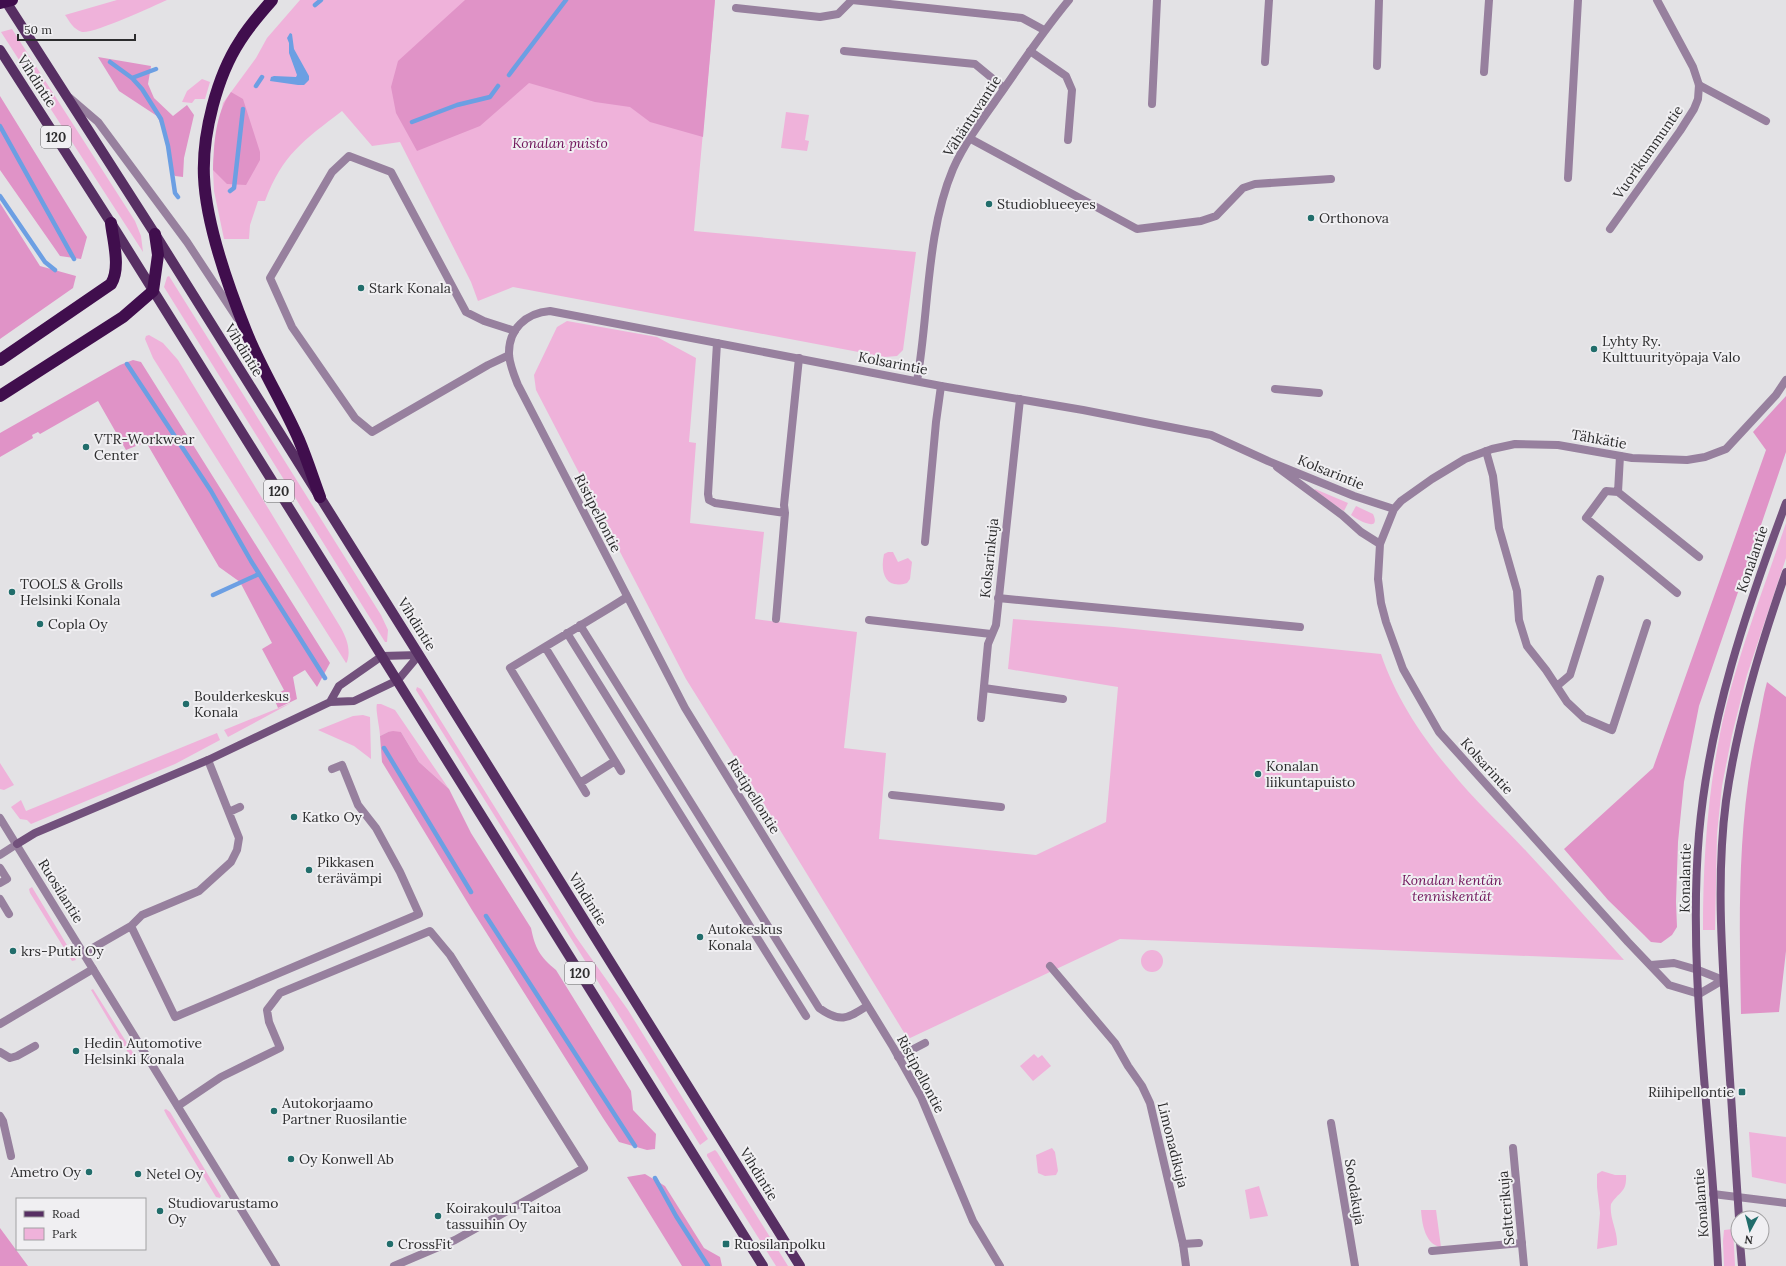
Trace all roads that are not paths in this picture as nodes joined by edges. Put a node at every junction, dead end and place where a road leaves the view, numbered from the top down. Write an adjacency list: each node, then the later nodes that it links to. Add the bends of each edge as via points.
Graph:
1 (4, 0): 23 (main road, Vihdintie / 120)
2 (12, 0): 12 (highway)
3 (272, 0): 35 (highway, via 239,42 227,67 214,101 205,149 204,176 207,201 223,268)
4 (852, 0): 13 (street, via 838,14 820,17); 14 (street, via 1022,18)
5 (1069, 0): 14 (street, Vähäntuvantie)
6 (1157, 0): 24 (street)
7 (1269, 0): 18 (street)
8 (1379, 0): 19 (street)
9 (1489, 0): 20 (street)
10 (1578, 0): 28 (street)
11 (1657, 0): 21 (street, via 1687,54)
12 (0, 3)
13 (736, 8)
14 (1044, 30): 17 (street, Vähäntuvantie)
15 (0, 50): 30 (main road, Vihdintie / 120)
16 (844, 51): 22 (street, via 975,64)
17 (1030, 51): 22 (street, Vähäntuvantie); 27 (street, via 1066,76 1072,90)
18 (1265, 62)
19 (1377, 66)
20 (1484, 72)
21 (1699, 85): 25 (street); 31 (street, Vuorikummuntie, via 1694,109)
22 (1004, 88): 26 (street, Vähäntuvantie)
23 (66, 95): 32 (main road, Vihdintie / 120); 35 (street, via 98,122 187,242)
24 (1152, 104)
25 (1766, 121)
26 (969, 138): 29 (street, via 1137,229 1209,219 1216,216 1243,188 1255,184); 41 (street, Vähäntuvantie, via 953,170 938,222)
27 (1068, 140)
28 (1568, 178)
29 (1331, 179)
30 (111, 223): 33 (main road, Vihdintie / 120); 39 (highway, via 116,267 111,284)
31 (1610, 229)
32 (155, 234): 33 (highway, via 158,255); 51 (main road, Vihdintie / 120)
33 (153, 292): 45 (highway, via 123,316); 72 (main road, Vihdintie / 120)
34 (515, 331): 36 (street, Kolsarintie, via 531,314 550,311); 37 (street, Ristipellontie, via 510,342); 37 (street, via 466,312 391,172 349,156 332,172 270,278 292,327 355,418 372,432)
35 (246, 332): 51 (highway, via 299,440)
36 (717, 342): 38 (street, Kolsarintie); 54 (street, via 709,500)
37 (509, 355): 61 (street, Ristipellontie, via 518,385)
38 (799, 358): 41 (street, Kolsarintie); 54 (street)
39 (0, 360)
40 (1786, 380): 48 (street, Tähkätie, via 1776,395 1726,449 1687,460)
41 (917, 381): 42 (street, Kolsarintie)
42 (941, 386): 46 (street, Kolsarintie); 55 (street)
43 (1275, 389): 44 (street)
44 (1319, 393)
45 (0, 396)
46 (1020, 399): 49 (street, Kolsarintie, via 1211,435); 62 (street, Kolsarinkuja)
47 (1486, 451): 48 (street, Tähkätie, via 1515,444 1558,445); 53 (street, Tähkätie, via 1465,459 1432,479); 74 (street, via 1493,476 1499,528 1517,591 1520,620 1527,646)
48 (1620, 456): 50 (street)
49 (1268, 461): 53 (street, Kolsarintie, via 1354,496); 56 (street, Kolsarintie)
50 (1618, 492): 57 (street); 60 (street, via 1606,491 1586,518)
51 (320, 497): 71 (main road, Vihdintie / 120)
52 (1786, 503): 101 (main road, Konalantie, via 1750,606 1725,688 1713,740 1699,836)
53 (1394, 509): 56 (street, Kolsarintie)
54 (785, 513): 63 (street)
55 (925, 542)
56 (1380, 544): 99 (street, Kolsarintie, via 1378,579 1386,622 1403,668 1440,732)
57 (1700, 557)
58 (1786, 572): 102 (main road, via 1758,658 1737,736 1726,802 1721,865)
59 (1600, 579): 74 (street, via 1570,675)
60 (1677, 593)
61 (627, 597): 66 (street); 104 (street, Ristipellontie, via 685,708)
62 (998, 598): 67 (street); 69 (street, Kolsarinkuja, via 996,625)
63 (776, 619)
64 (869, 620): 69 (street)
65 (1647, 623): 74 (street, via 1612,730 1584,718)
66 (580, 625): 68 (street); 104 (street, via 819,1008 834,1018 843,1018)
67 (1300, 627)
68 (567, 633): 70 (street); 105 (street)
69 (991, 634): 75 (street, Kolsarinkuja)
70 (545, 647): 80 (street); 83 (street, via 510,668)
71 (419, 655): 72 (main road); 73 (main road); 129 (main road, Vihdintie / 120)
72 (382, 656): 73 (main road, Vihdintie / 120); 77 (main road, via 339,686)
73 (398, 680): 77 (main road, via 350,702); 128 (main road, Vihdintie / 120)
74 (1557, 686)
75 (984, 688): 76 (street); 78 (street, Kolsarinkuja)
76 (1063, 699)
77 (330, 702): 79 (main road)
78 (981, 718)
79 (208, 760): 88 (street); 90 (main road, via 35,833)
80 (615, 761): 82 (street); 83 (street)
81 (332, 769): 96 (street, via 342,765 358,805 376,828 419,914 175,1017)
82 (621, 771)
83 (580, 783): 84 (street)
84 (586, 793)
85 (892, 795): 87 (street)
86 (240, 807): 88 (street)
87 (1001, 807)
88 (229, 812): 96 (street, via 239,838 231,862 199,891 142,915)
89 (0, 818): 90 (street, Ruosilantie)
90 (17, 844): 91 (street); 97 (street, Ruosilantie)
91 (0, 855)
92 (0, 868): 93 (street, via 7,879)
93 (0, 883)
94 (0, 899): 95 (street)
95 (9, 914)
96 (131, 926): 97 (street)
97 (84, 953): 100 (street, Ruosilantie)
98 (1050, 966): 122 (street, Limonadikuja, via 1115,1043 1150,1103)
99 (1651, 966): 101 (street, via 1674,963); 103 (street, Kolsarintie, via 1669,984)
100 (94, 968): 106 (street); 111 (street, Ruosilantie)
101 (1698, 970): 102 (street); 103 (main road, Konalantie)
102 (1723, 980): 103 (street); 118 (main road)
103 (1699, 994): 117 (main road, Konalantie)
104 (867, 1006): 110 (street, Ristipellontie)
105 (806, 1016)
106 (0, 1024)
107 (925, 1043): 110 (street)
108 (35, 1046): 109 (street, via 10,1058)
109 (0, 1052)
110 (898, 1056): 130 (street, Ristipellontie, via 921,1097 973,1221)
111 (178, 1106): 126 (street, Ruosilantie); 127 (street, via 221,1077 280,1048 267,1010 280,993 430,931 450,955 584,1168 455,1240)
112 (0, 1116): 114 (street)
113 (1332, 1123): 132 (street, Soodakuja)
114 (3, 1138): 116 (street)
115 (1513, 1148): 123 (street, Seltterikuja)
116 (11, 1156)
117 (1713, 1194): 118 (street); 134 (main road, Konalantie)
118 (1737, 1196): 119 (street); 120 (main road)
119 (1786, 1203)
120 (1738, 1210)
121 (1199, 1243): 122 (street)
122 (1182, 1244): 131 (street, Limonadikuja)
123 (1522, 1244): 125 (street); 133 (street, Seltterikuja)
124 (1741, 1250): 135 (main road)
125 (1432, 1251)
126 (276, 1266)
127 (394, 1266)
128 (763, 1266)
129 (800, 1266)
130 (1000, 1266)
131 (1186, 1266)
132 (1355, 1266)
133 (1524, 1266)
134 (1718, 1266)
135 (1742, 1266)

